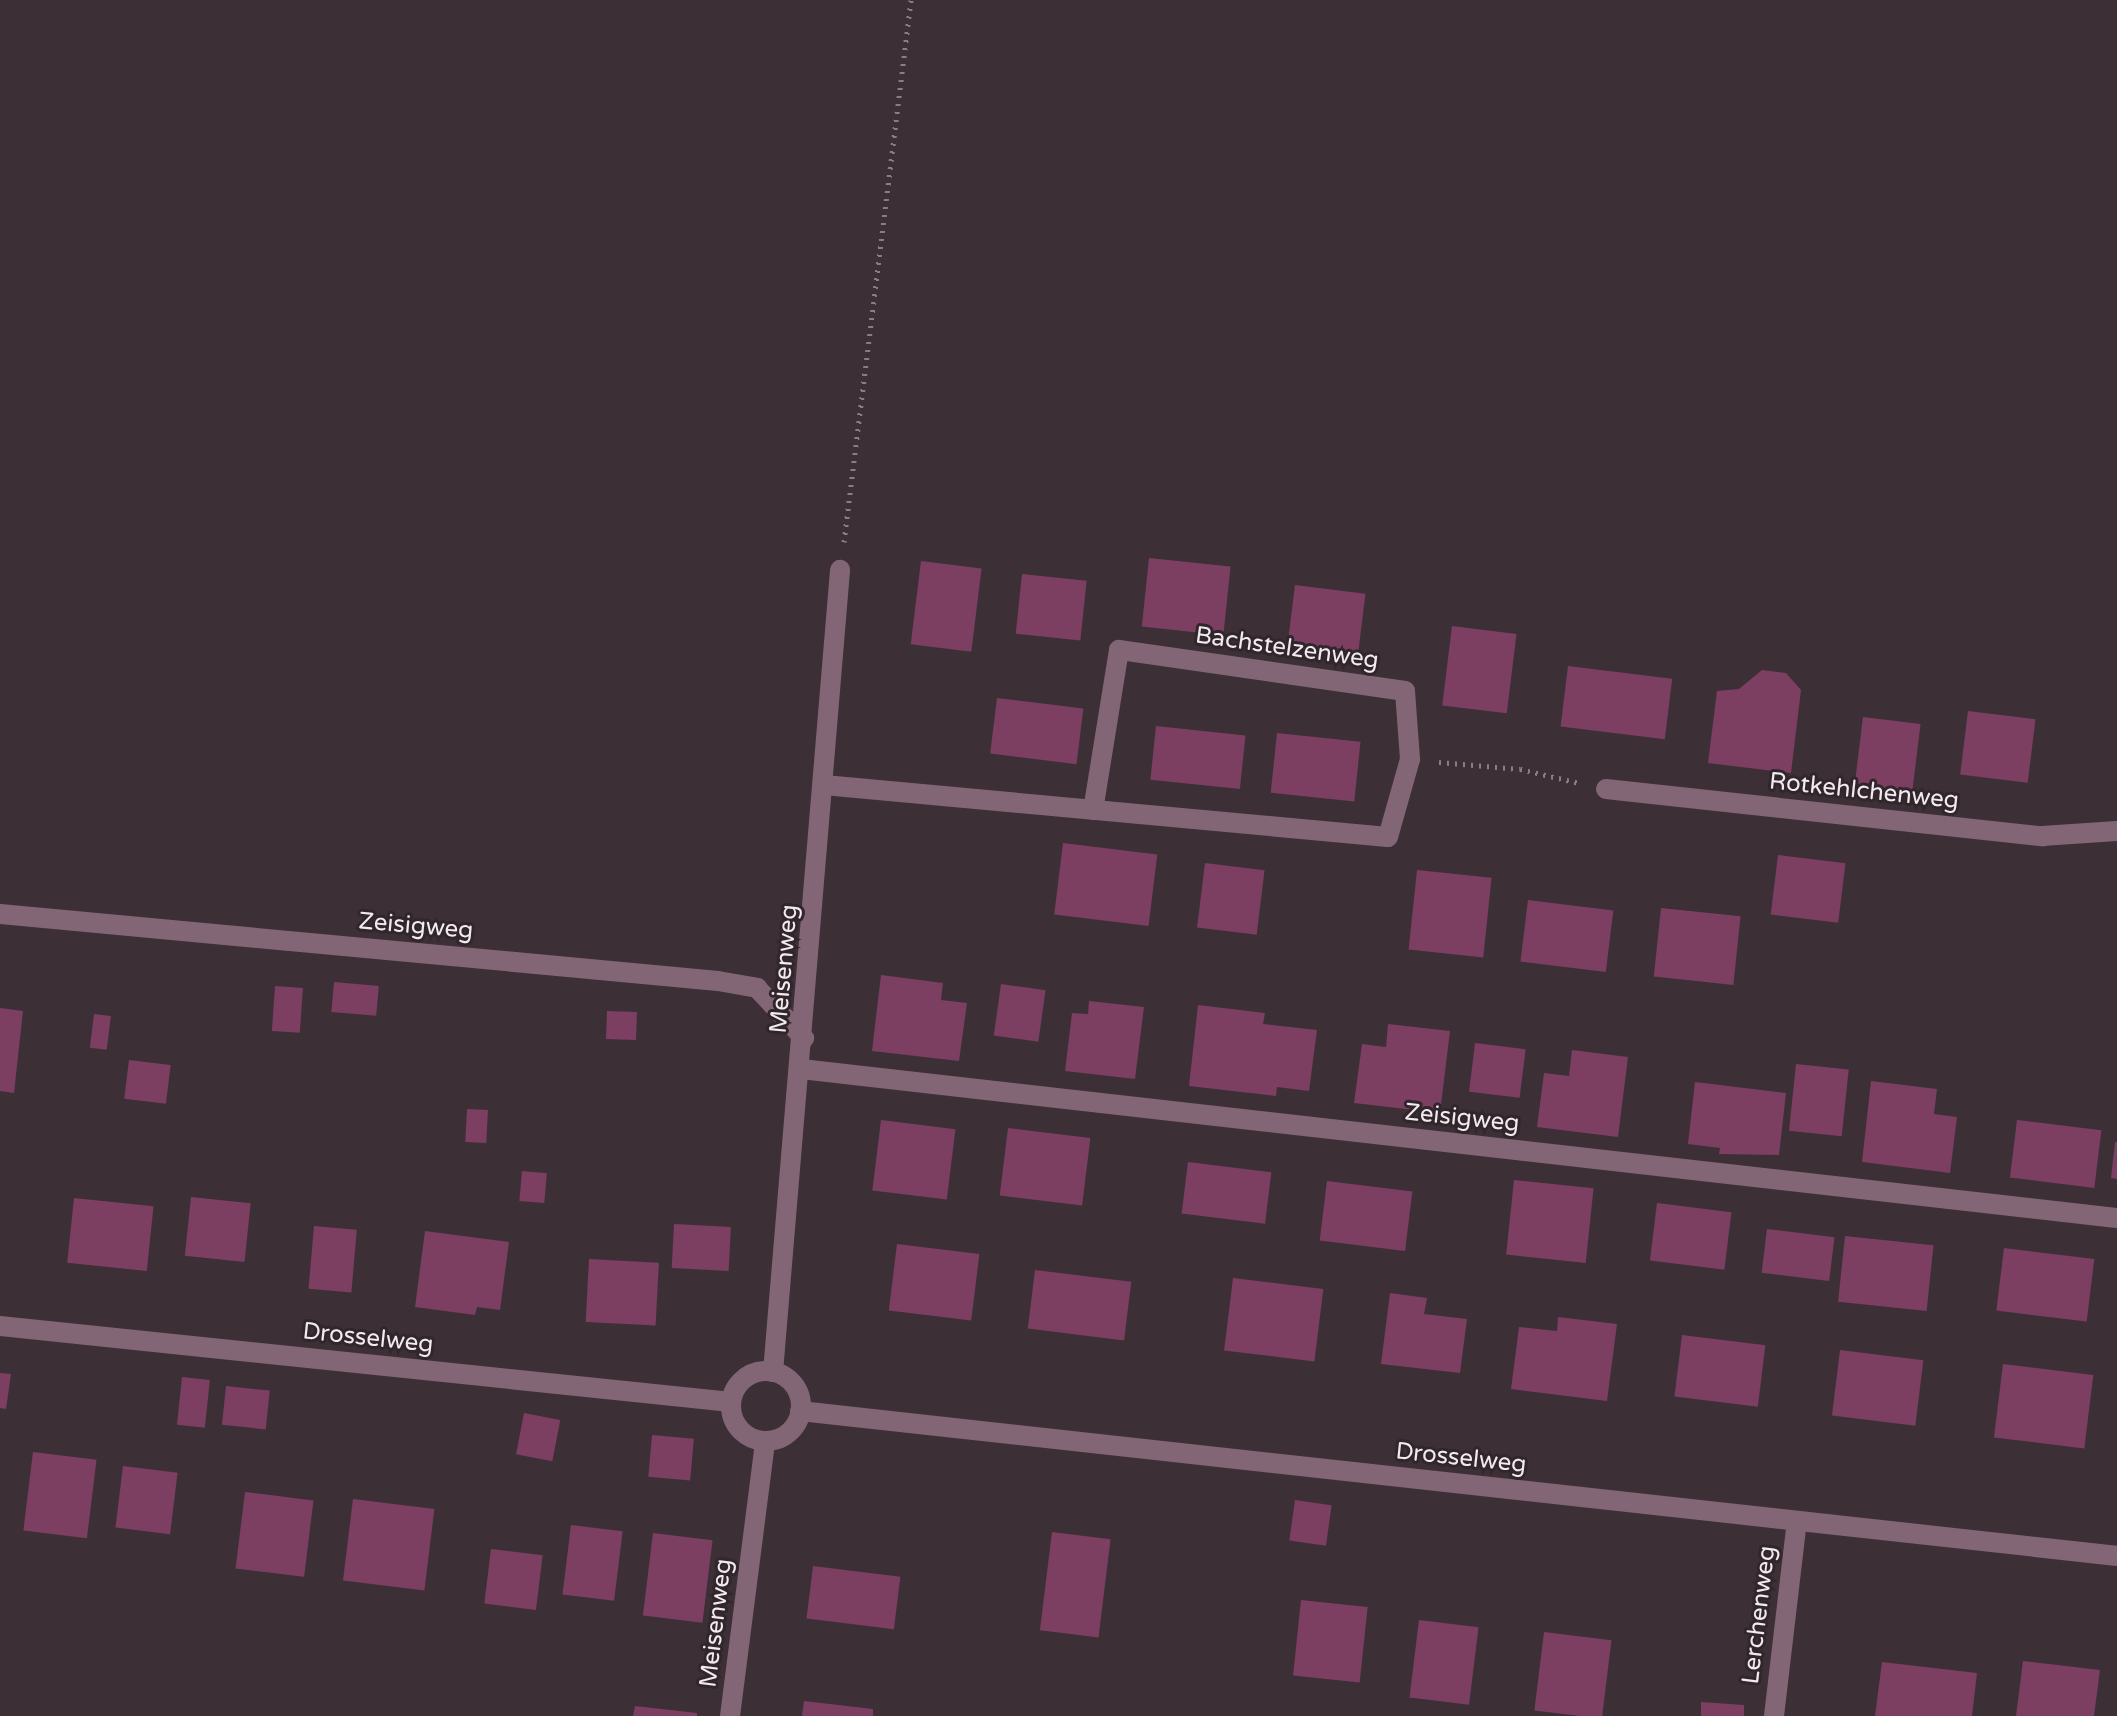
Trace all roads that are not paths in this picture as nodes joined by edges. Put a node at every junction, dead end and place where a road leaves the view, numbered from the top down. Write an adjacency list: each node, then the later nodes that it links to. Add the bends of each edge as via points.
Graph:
1 (840, 570): 2 (street, Meisenweg)
2 (824, 785): 4 (street, Bachstelzenweg); 7 (street, Meisenweg)
3 (1606, 789): 5 (street, Rotkehlchenweg, via 2042,836)
4 (1093, 810): 4 (street, Bachstelzenweg, via 1388,837 1410,759 1405,691 1119,650)
5 (2117, 831)
6 (0, 914): 7 (street, Zeisigweg, via 718,981 757,988)
7 (804, 1038): 8 (street, Meisenweg)
8 (801, 1069): 9 (street, Zeisigweg); 11 (street, Meisenweg)
9 (2117, 1218)
10 (0, 1326): 12 (street, Drosselweg)
11 (773, 1372): 12 (street, via 750,1374); 13 (street, via 794,1386)
12 (731, 1402): 14 (street, via 739,1429)
13 (800, 1411): 14 (street, via 792,1429); 15 (street, Drosselweg)
14 (765, 1441): 17 (street, Meisenweg)
15 (1797, 1521): 16 (street, Drosselweg); 18 (street, Lerchenweg)
16 (2117, 1556)
17 (730, 1716)
18 (1774, 1716)

